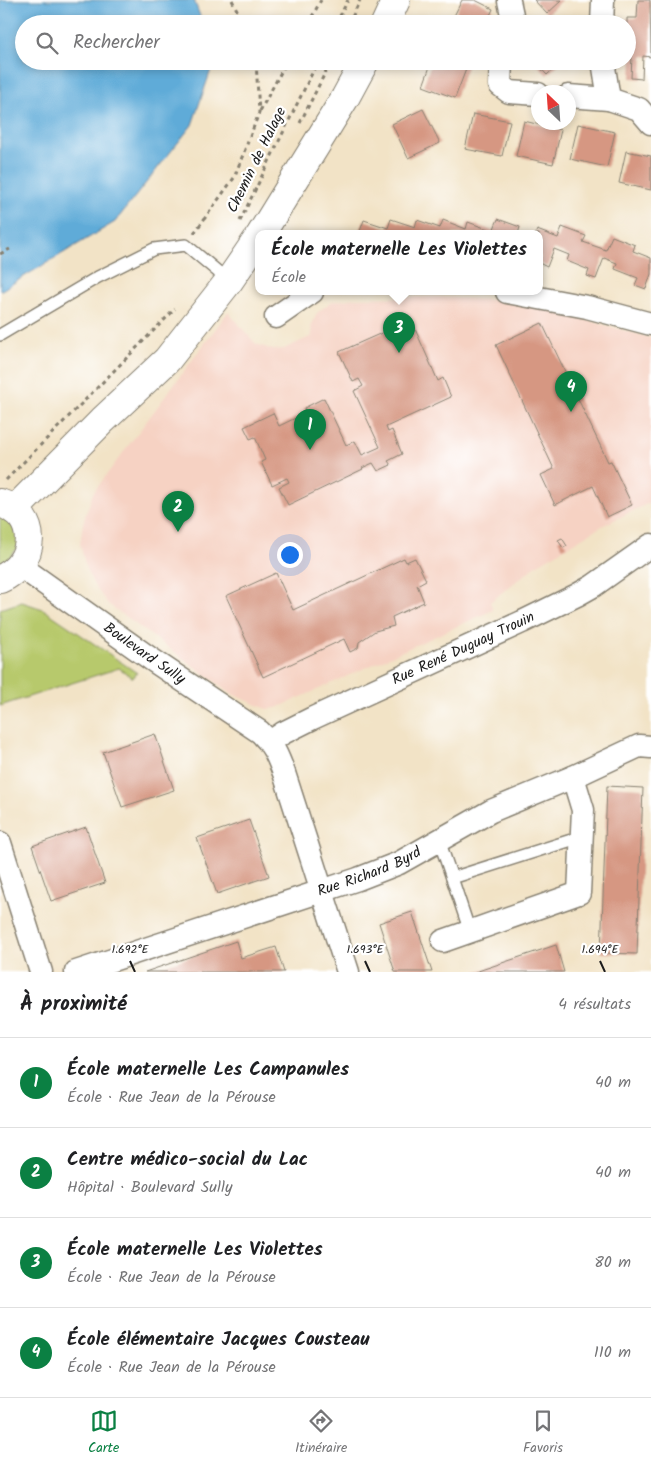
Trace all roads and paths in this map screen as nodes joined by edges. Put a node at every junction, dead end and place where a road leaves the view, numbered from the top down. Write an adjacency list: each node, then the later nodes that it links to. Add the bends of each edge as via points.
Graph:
1 (232, 0): 8 (path)
2 (321, 0): 9 (path)
3 (348, 0): 10 (path)
4 (360, 0): 11 (path)
5 (396, 0): 12 (main road)
6 (603, 0): 14 (street)
7 (509, 1): 13 (street)
8 (240, 15)
9 (313, 15)
10 (340, 15)
11 (353, 15)
12 (389, 15)
13 (512, 15)
14 (602, 15)
15 (257, 70): 25 (path)
16 (283, 70): 25 (path)
17 (315, 70): 28 (path, Chemin de Halage)
18 (326, 70): 27 (path)
19 (360, 70): 28 (main road, via 345,98)
20 (501, 70): 22 (street, via 500,85 509,92)
21 (604, 70): 24 (street)
22 (531, 94)
23 (576, 97): 24 (street)
24 (609, 99): 26 (street, via 639,110)
25 (259, 113): 29 (path, via 234,178)
26 (651, 123)
27 (296, 130)
28 (253, 231): 32 (main road)
29 (186, 245): 32 (lane); 38 (lane, via 154,249 98,277)
30 (10, 249): 31 (path)
31 (0, 254)
32 (229, 281): 39 (main road, via 167,360 103,420)
33 (308, 295): 36 (street)
34 (523, 295): 37 (street)
35 (178, 306): 39 (path, via 113,371)
36 (276, 317)
37 (651, 324)
38 (0, 336)
39 (7, 498): 41 (main road, via 23,519 29,543 27,555)
40 (651, 545): 42 (street, Rue René Duguay Trouin, via 578,595 305,722)
41 (10, 572): 42 (street, Boulevard Sully, via 151,659)
42 (270, 742): 49 (street, via 278,757)
43 (651, 747): 44 (street, Rue Richard Byrd, via 639,746)
44 (573, 777): 45 (street, via 583,810); 46 (street, Rue Richard Byrd, via 491,811)
45 (581, 837): 48 (lane); 50 (street, via 579,893)
46 (439, 840): 48 (lane); 49 (street, Rue Richard Byrd, via 399,863)
47 (0, 843): 52 (street)
48 (452, 878): 50 (lane)
49 (322, 891): 53 (street, Rue Richard Byrd); 54 (street)
50 (470, 932): 51 (street)
51 (443, 941)
52 (41, 972)
53 (76, 972)
54 (348, 972)

